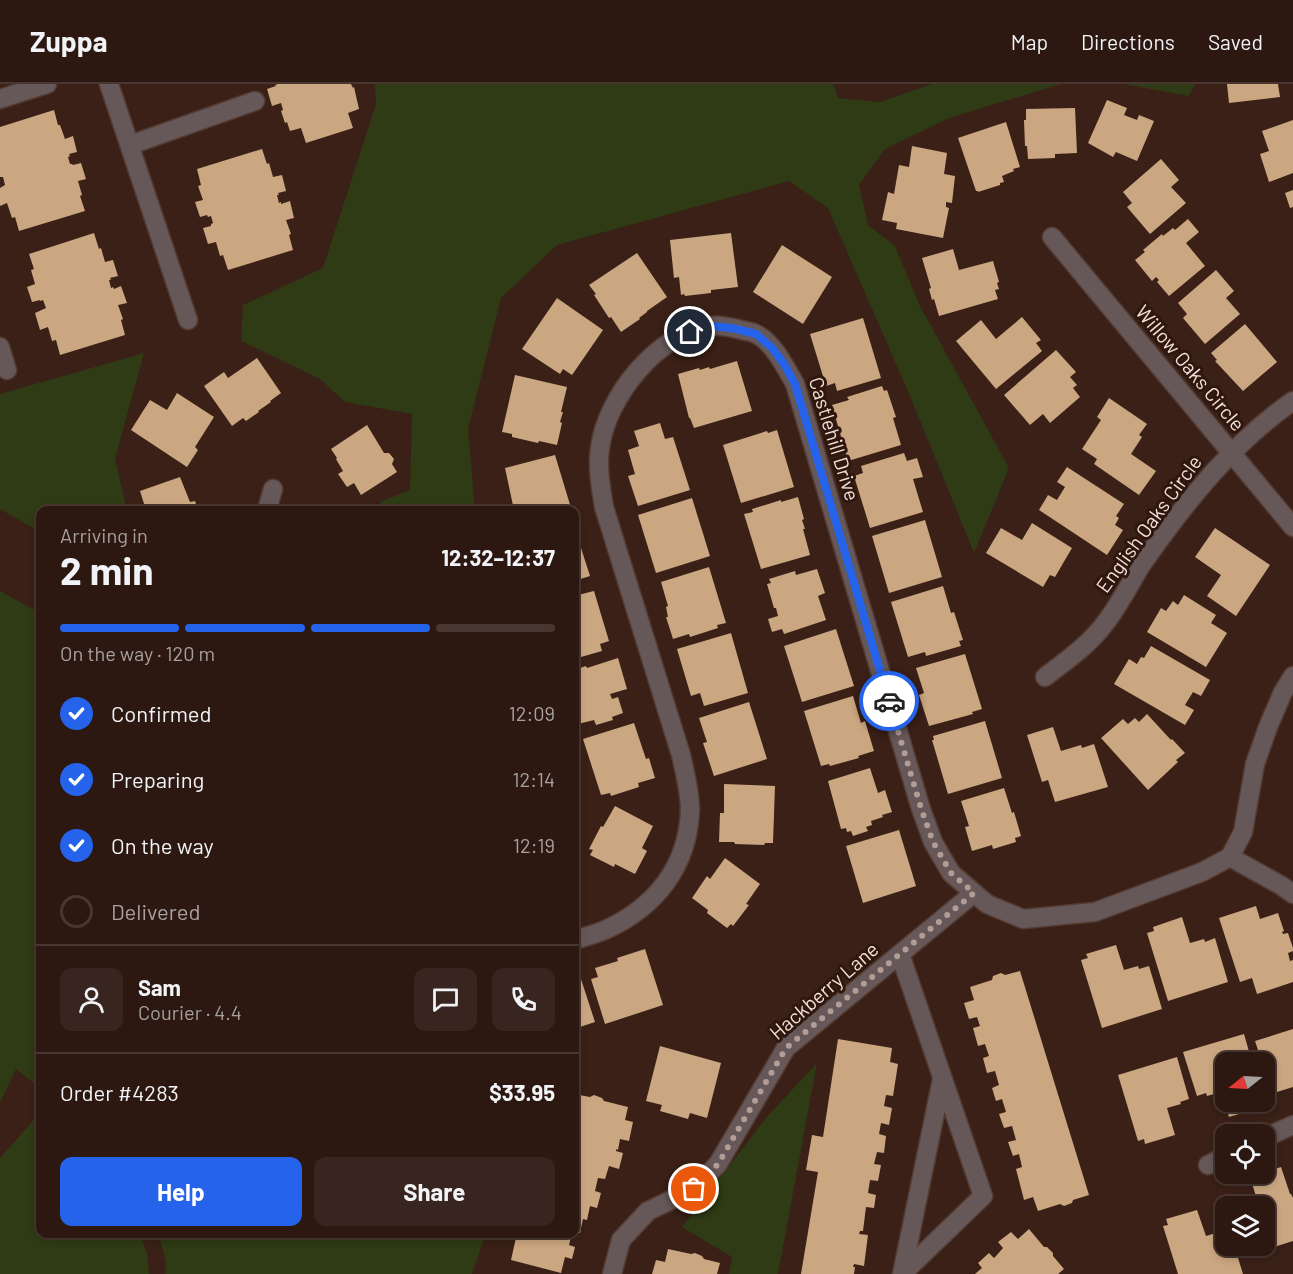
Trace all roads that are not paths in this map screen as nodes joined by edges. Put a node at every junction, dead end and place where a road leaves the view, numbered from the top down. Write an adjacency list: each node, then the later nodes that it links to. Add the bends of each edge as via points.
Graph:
1 (47, 84): 3 (street)
2 (109, 84): 5 (street)
3 (0, 99)
4 (255, 101): 5 (street)
5 (130, 144): 7 (street)
6 (1052, 237): 11 (street, Willow Oaks Circle)
7 (188, 320)
8 (0, 347): 9 (street)
9 (8, 370)
10 (1293, 401): 11 (street, English Oaks Circle)
11 (1232, 452): 14 (street, Willow Oaks Circle); 16 (street, English Oaks Circle, via 1196,491 1106,623 1081,650)
12 (273, 489): 13 (street)
13 (268, 506)
14 (1293, 527)
15 (1293, 676): 17 (street, via 1255,764 1243,832)
16 (1045, 677)
17 (1230, 857): 18 (street, Castlehill Drive, via 1202,872 1095,912 1023,919 987,904); 19 (street)
18 (974, 893): 20 (street, Castlehill Drive, via 951,873 933,842 921,808 795,384 772,348 756,334 712,326 669,343 634,375 609,415 600,447 604,507 681,755 690,808 688,834 679,861 647,905 603,931); 21 (street, Hackberry Lane)
19 (1293, 894)
20 (579, 938)
21 (900, 954): 22 (street); 27 (street, Hackberry Lane, via 786,1048 718,1164 694,1189 648,1211 621,1240)
22 (942, 1077): 28 (street); 28 (street, via 982,1196)
23 (1293, 1125): 24 (street)
24 (1275, 1133)
25 (1215, 1162): 26 (street)
26 (1208, 1165)
27 (612, 1274)
28 (902, 1274)

